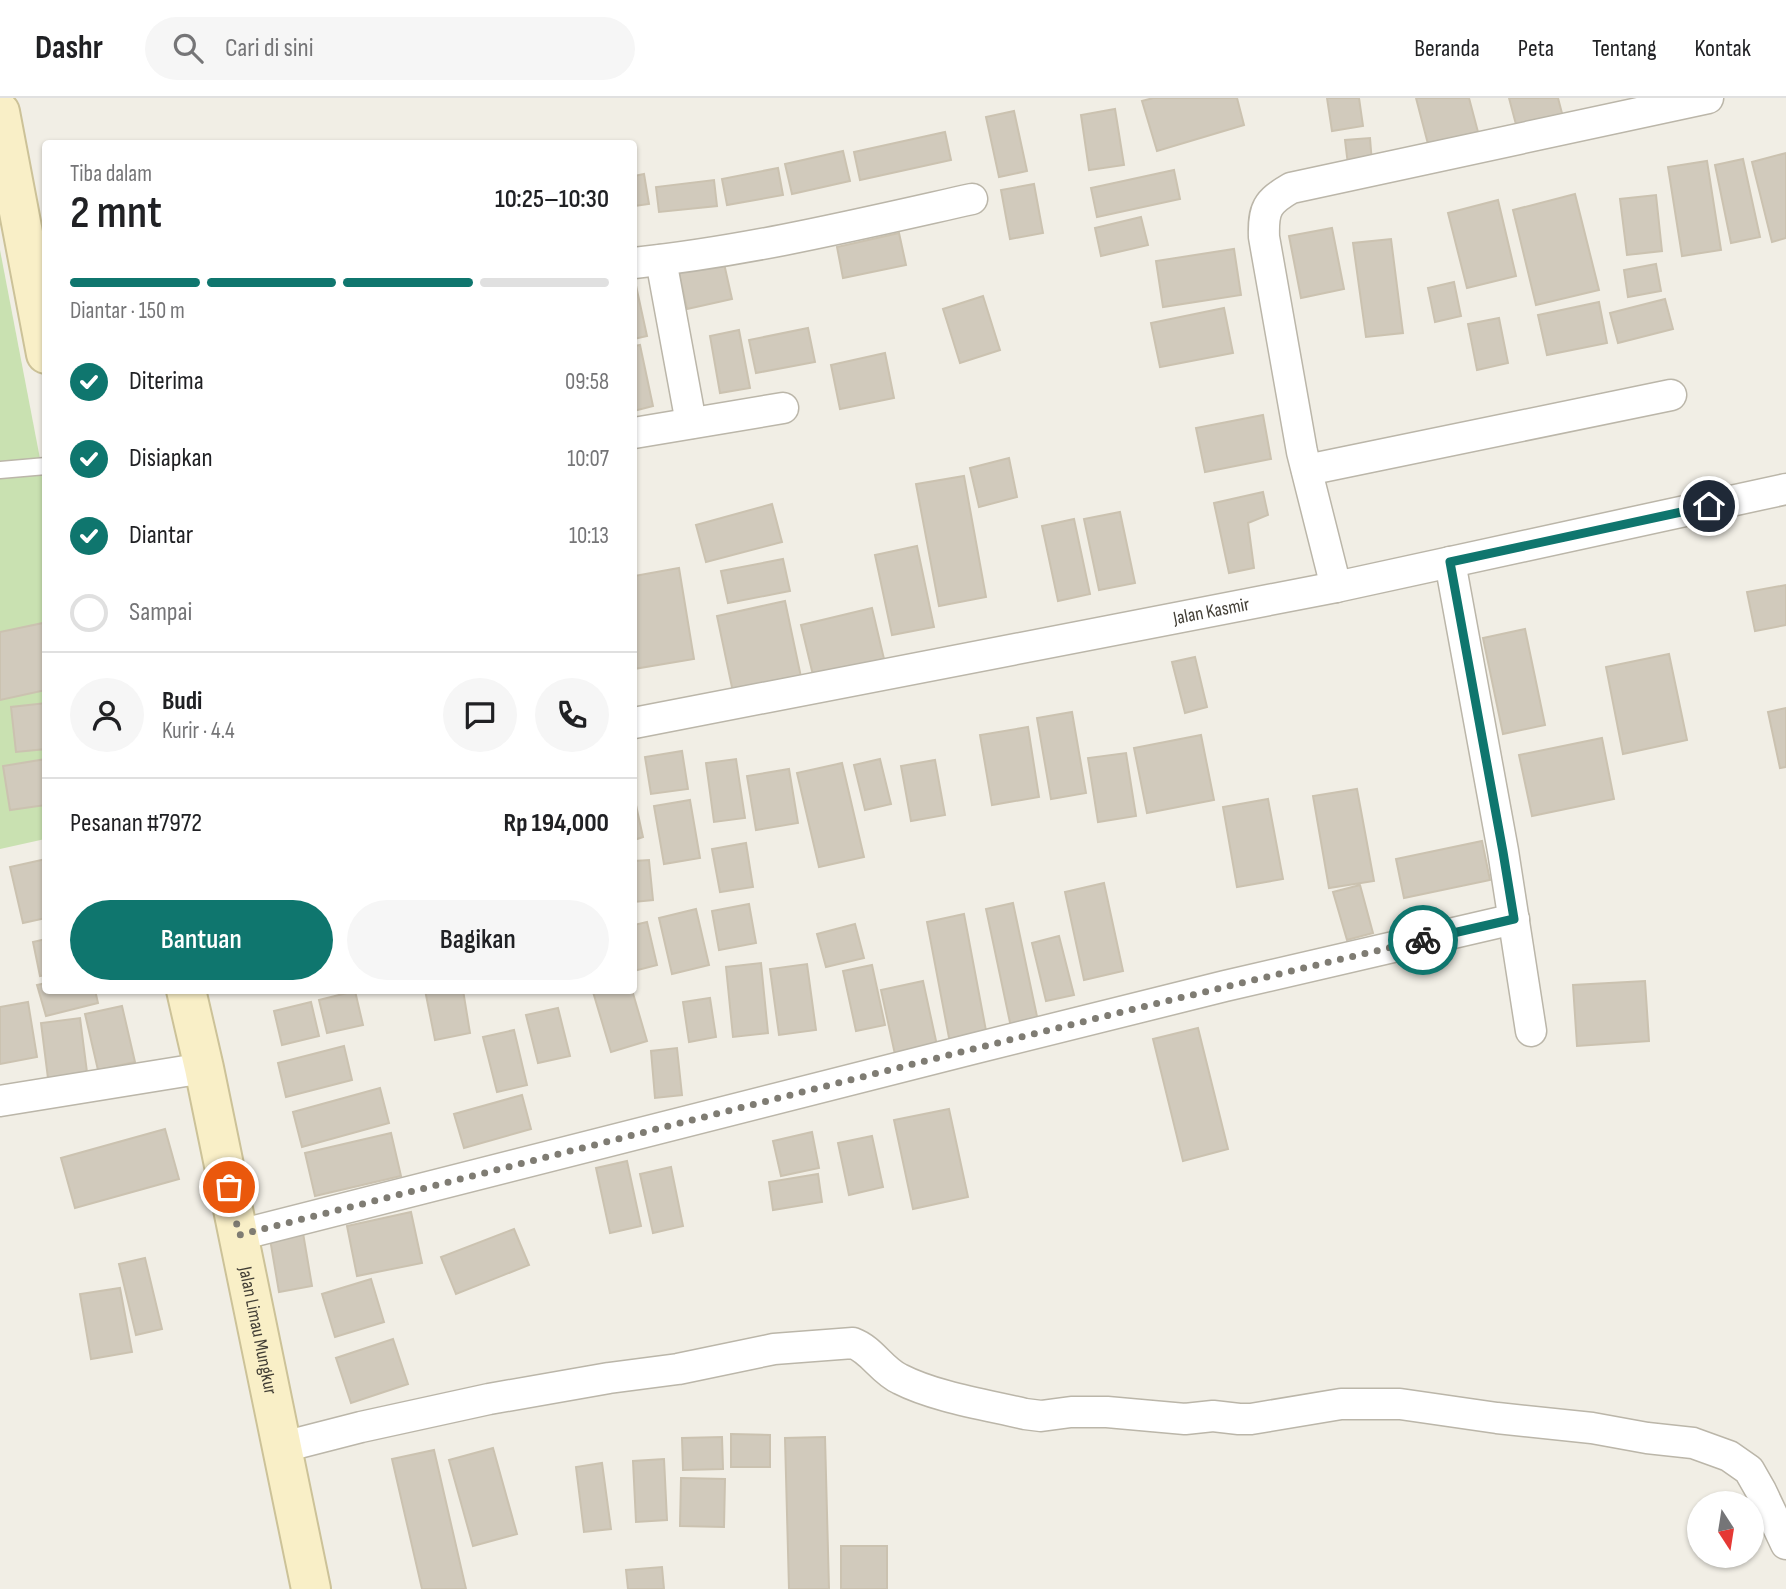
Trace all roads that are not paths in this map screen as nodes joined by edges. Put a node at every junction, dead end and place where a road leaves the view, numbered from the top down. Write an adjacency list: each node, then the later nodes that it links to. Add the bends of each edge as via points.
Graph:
1 (1707, 98): 2 (street)
2 (1648, 104): 14 (street, via 1291,188 1275,197 1264,220 1264,237)
3 (0, 112): 5 (street)
4 (972, 199): 6 (street, via 797,239)
5 (36, 247): 7 (street)
6 (648, 262): 10 (street)
7 (42, 311)
8 (1671, 395): 14 (street)
9 (783, 408): 10 (street)
10 (691, 423): 11 (street)
11 (637, 432)
12 (42, 466): 13 (lane)
13 (0, 470)
14 (1307, 470): 17 (street)
15 (1786, 489): 16 (street, Jalan Kasmir)
16 (1450, 562): 17 (street, Jalan Kasmir); 19 (street)
17 (1336, 587): 18 (street, Jalan Kasmir)
18 (637, 722)
19 (1514, 919): 21 (street); 24 (street, via 1225,986)
20 (187, 994): 22 (street, Jalan Limau Mungkur)
21 (1531, 1031)
22 (204, 1068): 23 (street); 24 (street, Jalan Limau Mungkur)
23 (0, 1101)
24 (239, 1235): 25 (street, Jalan Limau Mungkur)
25 (283, 1447): 26 (street, via 503,1397 774,1349 853,1343 897,1378 920,1388 1041,1416 1107,1412 1251,1419 1341,1404 1400,1404 1693,1443 1729,1455 1749,1470); 27 (street, Jalan Limau Mungkur)
26 (1786, 1544)
27 (311, 1589)

